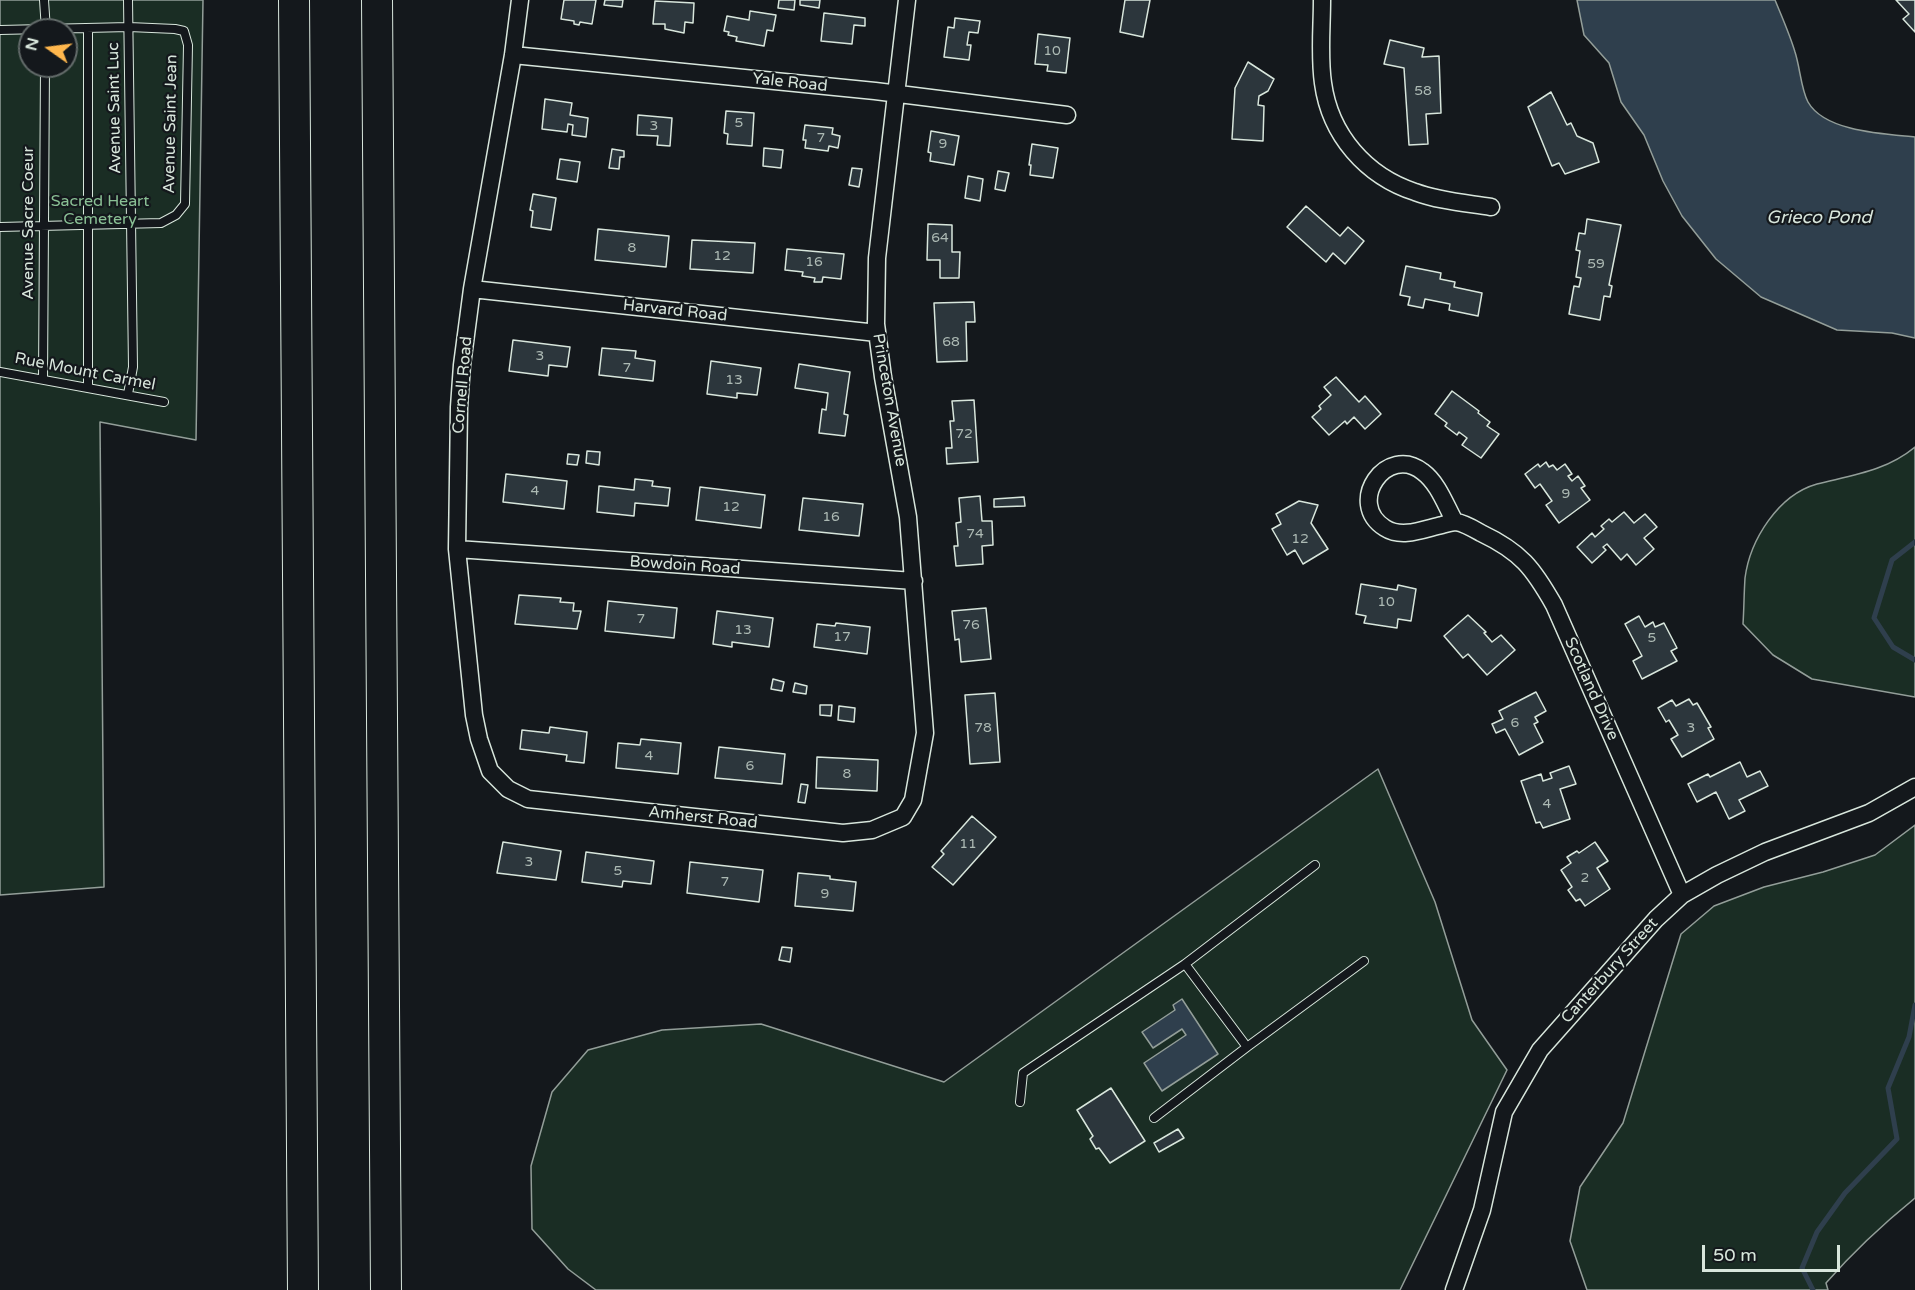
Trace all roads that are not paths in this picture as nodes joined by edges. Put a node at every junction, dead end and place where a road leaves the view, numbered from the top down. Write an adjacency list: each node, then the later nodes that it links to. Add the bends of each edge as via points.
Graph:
1 (44, 0): 8 (lane)
2 (128, 0): 9 (lane, Avenue Saint Luc)
3 (294, 0): 43 (highway)
4 (377, 0): 44 (highway)
5 (520, 0): 14 (street, Cornell Road)
6 (907, 0): 16 (street, Princeton Avenue)
7 (1322, 0): 18 (street, via 1323,82 1328,106 1345,141 1374,172 1393,184 1441,199)
8 (45, 18)
9 (129, 27): 11 (lane); 21 (lane, Avenue Saint Luc); 21 (lane, Avenue Saint Jean, via 184,31 188,45 185,204 176,215 161,223)
10 (78, 28): 11 (lane)
11 (88, 28): 19 (lane)
12 (0, 30): 13 (lane)
13 (18, 30)
14 (513, 55): 16 (street, Yale Road); 23 (street, Cornell Road)
15 (45, 78): 20 (lane, Avenue Sacre Coeur)
16 (897, 94): 17 (street, Yale Road); 24 (street, Princeton Avenue, via 878,258)
17 (1067, 115)
18 (1491, 207)
19 (87, 224): 20 (lane); 21 (lane); 27 (lane)
20 (44, 225): 22 (lane); 26 (lane, Avenue Sacre Coeur)
21 (132, 225): 28 (lane, Avenue Saint Luc, via 133,368)
22 (0, 227)
23 (472, 289): 24 (street, Harvard Road); 31 (street, Cornell Road, via 459,407)
24 (877, 333): 32 (street, Princeton Avenue, via 908,517)
25 (0, 372): 26 (lane, Rue Mount Carmel)
26 (43, 380): 27 (lane, Rue Mount Carmel)
27 (88, 388): 28 (lane, Rue Mount Carmel)
28 (128, 394): 29 (lane, Rue Mount Carmel)
29 (164, 402)
30 (1455, 522): 30 (street, via 1405,534 1391,532 1371,512 1372,483 1382,472 1396,466 1418,468 1430,478); 37 (street, Scotland Drive, via 1514,551 1543,585)
31 (457, 549): 32 (street, Bowdoin Road); 33 (street, Cornell Road, via 474,715)
32 (914, 581): 35 (street, Princeton Avenue, via 926,733)
33 (490, 771): 35 (street, Amherst Road, via 508,789 528,799 843,833 872,830 903,817)
34 (1915, 787): 37 (street, Canterbury Street, via 1869,813 1765,852)
35 (913, 800)
36 (1315, 865): 39 (lane)
37 (1682, 895): 45 (street, Canterbury Street, via 1601,980 1534,1060 1504,1112 1482,1210)
38 (1364, 961): 40 (lane)
39 (1185, 963): 40 (lane); 41 (lane, via 1023,1073)
40 (1247, 1047): 42 (lane)
41 (1020, 1102)
42 (1154, 1118)
43 (303, 1290)
44 (386, 1290)
45 (1454, 1290)

